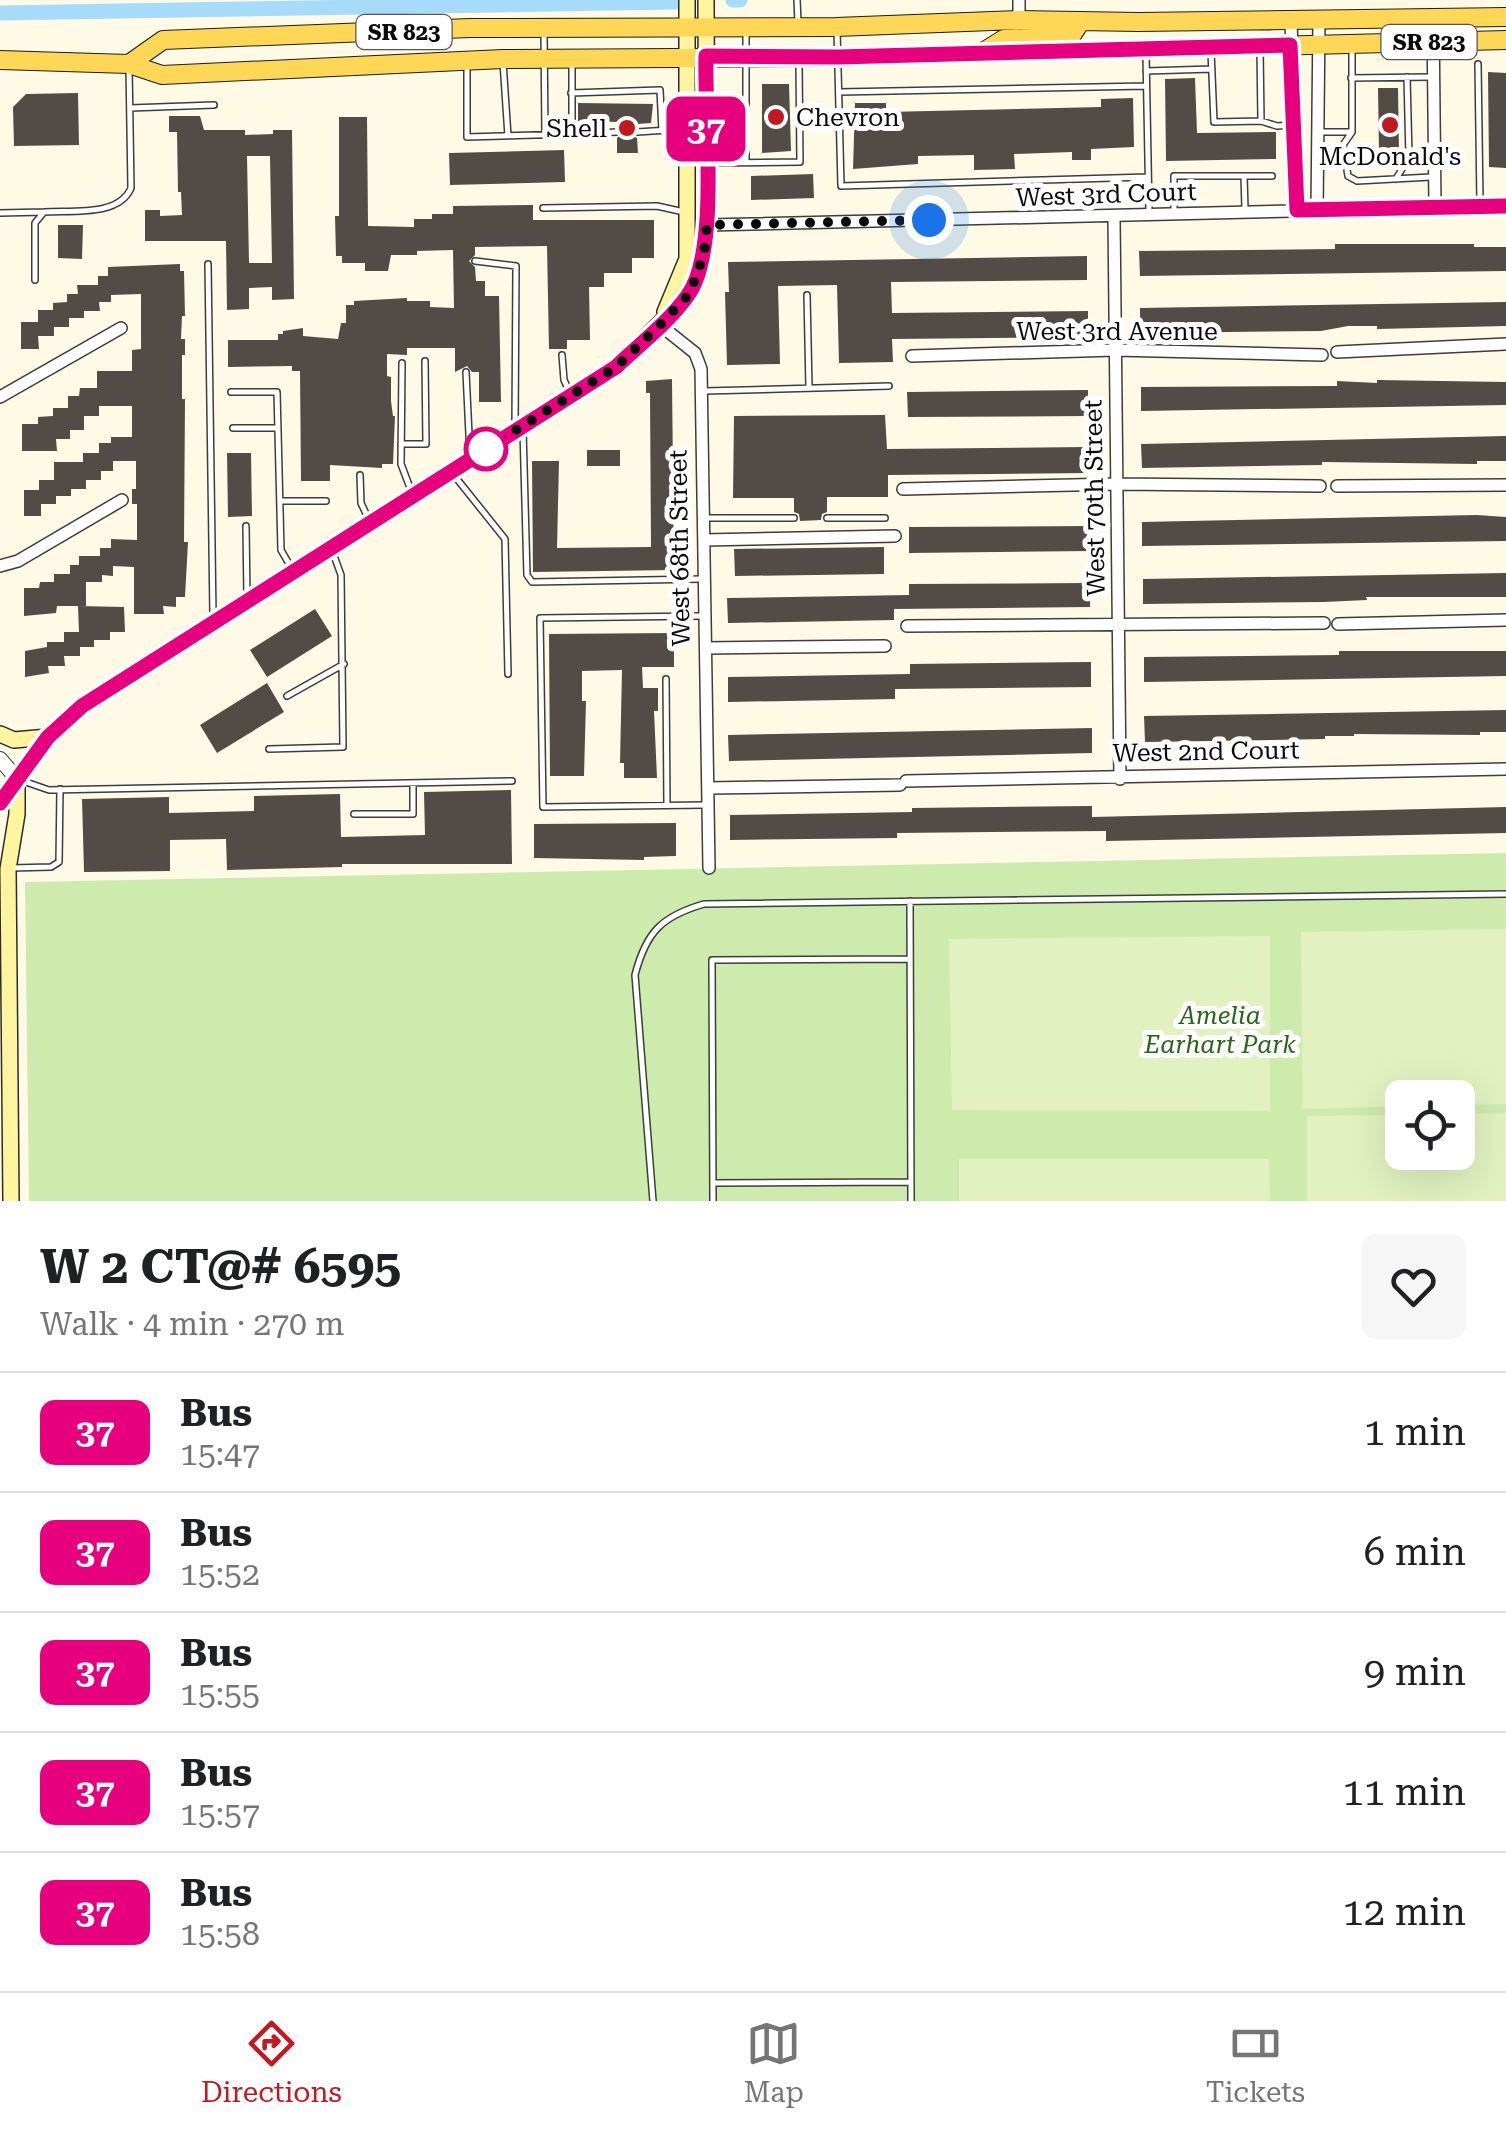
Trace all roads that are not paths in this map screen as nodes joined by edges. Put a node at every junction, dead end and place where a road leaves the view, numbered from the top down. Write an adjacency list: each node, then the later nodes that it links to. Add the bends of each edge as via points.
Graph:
1 (686, 0): 12 (main road)
2 (706, 0): 12 (main road)
3 (796, 0): 14 (lane)
4 (1018, 0): 7 (street)
5 (1506, 17): 6 (main road, SR 823)
6 (1433, 19): 9 (main road, SR 823); 19 (street)
7 (1019, 20): 10 (main road, SR 823); 17 (main road, SR 823)
8 (1319, 20): 9 (main road, SR 823); 11 (main road, SR 823); 22 (street)
9 (1354, 20): 20 (lane)
10 (1081, 21): 11 (main road, SR 823); 26 (main road, via 1072,35 1004,39)
11 (1290, 21): 21 (street)
12 (696, 26): 13 (main road, SR 823); 16 (main road, SR 823); 27 (main road)
13 (746, 27): 14 (main road, SR 823); 28 (lane)
14 (798, 27): 17 (main road, SR 823); 29 (lane)
15 (544, 28): 16 (main road, SR 823); 32 (lane); 36 (main road, SR 823, via 163,40)
16 (574, 28): 31 (lane)
17 (836, 28): 30 (lane)
18 (1506, 40): 19 (main road, SR 823)
19 (1434, 42): 20 (main road, SR 823); 41 (street)
20 (1352, 44): 22 (main road, SR 823); 42 (lane)
21 (1290, 45): 22 (main road, SR 823); 23 (main road, SR 823); 51 (street)
22 (1318, 45): 56 (street)
23 (1260, 46): 24 (main road, SR 823); 50 (lane)
24 (1211, 48): 25 (main road, SR 823); 38 (lane)
25 (1146, 50): 26 (main road, SR 823); 39 (lane)
26 (980, 54): 30 (main road, SR 823)
27 (696, 56): 28 (main road, SR 823); 31 (main road, SR 823); 49 (main road); 52 (main road)
28 (746, 56): 29 (main road, SR 823); 48 (lane)
29 (800, 57): 30 (main road, SR 823); 61 (lane, via 800,162)
30 (838, 57): 44 (lane)
31 (572, 58): 32 (main road, SR 823); 45 (lane)
32 (545, 59): 34 (main road, SR 823); 59 (lane)
33 (0, 60): 36 (main road, SR 823)
34 (503, 60): 35 (main road, SR 823); 60 (lane)
35 (467, 61): 36 (main road, SR 823, via 162,75); 60 (lane, via 467,137)
36 (129, 64): 47 (lane)
37 (1478, 64): 69 (lane)
38 (1212, 69): 39 (lane); 50 (lane, via 1214,122)
39 (1146, 71): 43 (lane)
40 (1408, 77): 41 (lane); 42 (lane); 67 (lane, via 1409,157)
41 (1434, 77): 66 (street)
42 (1351, 78): 57 (lane)
43 (1146, 86): 44 (lane); 65 (lane)
44 (840, 92): 65 (lane, via 841,186)
45 (571, 93): 53 (lane, via 660,90); 58 (lane)
46 (214, 106): 47 (lane)
47 (130, 108): 75 (lane, via 128,196 111,207)
48 (746, 108): 49 (lane); 61 (lane)
49 (706, 110): 62 (main road)
50 (1261, 122): 51 (lane)
51 (1293, 125): 72 (street)
52 (687, 129): 53 (lane); 77 (main road)
53 (662, 130): 55 (lane)
54 (617, 132): 58 (lane)
55 (637, 132)
56 (1318, 132): 57 (lane); 73 (street)
57 (1352, 132): 67 (lane, via 1343,145 1351,180)
58 (572, 134): 59 (lane)
59 (545, 135): 60 (lane)
60 (508, 136)
61 (746, 162): 62 (lane)
62 (706, 163): 81 (main road)
63 (1244, 176): 64 (lane); 76 (lane); 78 (lane, via 1174,176)
64 (1272, 176)
65 (1148, 177): 79 (lane)
66 (1434, 177): 67 (lane); 68 (street)
67 (1396, 178)
68 (1435, 206): 69 (street, West 3rd Court); 73 (street, West 3rd Court)
69 (1480, 206): 70 (street, West 3rd Court)
70 (1506, 206)
71 (543, 208): 77 (lane, via 657,206)
72 (1297, 210): 73 (street, West 3rd Court); 76 (street, West 3rd Court)
73 (1317, 210)
74 (0, 212): 75 (lane)
75 (44, 212): 84 (lane, via 35,223)
76 (1245, 212): 78 (street, West 3rd Court)
77 (687, 213): 86 (main road, via 686,259)
78 (1174, 215): 79 (street, West 3rd Court)
79 (1149, 216): 80 (street, West 3rd Court)
80 (1114, 217): 81 (street, West 3rd Court); 89 (street, West 70th Street)
81 (707, 225): 86 (main road, via 690,293)
82 (476, 261): 105 (lane, via 516,266)
83 (208, 264): 134 (lane)
84 (35, 280)
85 (806, 295): 98 (lane)
86 (660, 325): 100 (street, West 68th Street, via 695,353); 101 (main road, via 616,367)
87 (121, 328): 102 (street)
88 (1506, 344): 90 (street)
89 (1116, 350): 92 (street, West 3rd Avenue); 93 (street, West 3rd Avenue); 110 (street, West 70th Street)
90 (1337, 352)
91 (562, 355): 101 (lane)
92 (1322, 355)
93 (912, 356)
94 (425, 361): 106 (lane, via 426,444)
95 (402, 364): 106 (lane)
96 (466, 372): 107 (lane)
97 (890, 386): 98 (lane)
98 (809, 388): 100 (lane)
99 (231, 392): 104 (lane, via 277,392)
100 (702, 392): 119 (street, West 68th Street)
101 (571, 396): 105 (main road)
102 (0, 398)
103 (233, 428): 104 (lane)
104 (278, 428): 117 (lane)
105 (519, 428): 107 (main road); 130 (lane, via 530,580)
106 (401, 444): 115 (lane)
107 (470, 459): 108 (main road)
108 (452, 471): 115 (main road); 140 (lane, via 505,539)
109 (360, 475): 123 (lane)
110 (1117, 484): 112 (street); 114 (street); 135 (street, West 70th Street)
111 (1506, 485): 113 (street)
112 (1320, 486)
113 (1337, 486)
114 (903, 490)
115 (413, 496): 123 (main road)
116 (122, 500): 128 (street)
117 (280, 501): 118 (lane); 129 (lane, via 281,550)
118 (326, 501)
119 (704, 518): 120 (lane); 126 (street, West 68th Street)
120 (794, 518)
121 (827, 518): 122 (lane)
122 (886, 518)
123 (370, 523): 127 (main road)
124 (246, 526): 131 (lane)
125 (895, 536): 126 (street)
126 (704, 540): 130 (street, West 68th Street)
127 (331, 548): 129 (main road); 139 (lane, via 341,575)
128 (0, 566)
129 (294, 571): 131 (main road)
130 (705, 579): 132 (street, West 68th Street)
131 (247, 601): 134 (main road)
132 (705, 616): 138 (street, West 68th Street); 156 (lane, via 540,618 543,807)
133 (1506, 620): 135 (street)
134 (212, 623): 144 (main road, via 82,706)
135 (1118, 624): 136 (street); 149 (street, West 70th Street)
136 (907, 626)
137 (885, 646): 138 (street)
138 (706, 648): 152 (street, West 68th Street)
139 (344, 664): 142 (lane); 145 (lane, via 343,746)
140 (508, 674)
141 (666, 679): 156 (lane)
142 (287, 696)
143 (0, 734): 144 (main road)
144 (48, 737): 148 (main road)
145 (269, 749)
146 (0, 759): 148 (street)
147 (1506, 768): 149 (street, West 2nd Court)
148 (17, 779): 153 (lane); 154 (main road); 158 (main road)
149 (1120, 779): 152 (street, West 2nd Court)
150 (512, 781): 151 (lane)
151 (413, 783): 153 (lane); 157 (lane, via 413,814)
152 (708, 788): 155 (street, West 68th Street)
153 (60, 789): 158 (lane, via 59,862)
154 (0, 804)
155 (708, 804): 156 (lane); 159 (street, West 68th Street)
156 (666, 805)
157 (354, 814)
158 (8, 868): 163 (main road)
159 (708, 868)
160 (1506, 894): 161 (lane)
161 (910, 901): 162 (lane); 167 (lane, via 704,904 675,912 654,931 635,975)
162 (910, 960): 164 (lane, via 712,960); 165 (lane)
163 (6, 1152): 166 (main road)
164 (713, 1182): 165 (lane); 168 (lane)
165 (910, 1182): 169 (lane)
166 (11, 1201)
167 (653, 1201)
168 (713, 1201)
169 (910, 1201)

